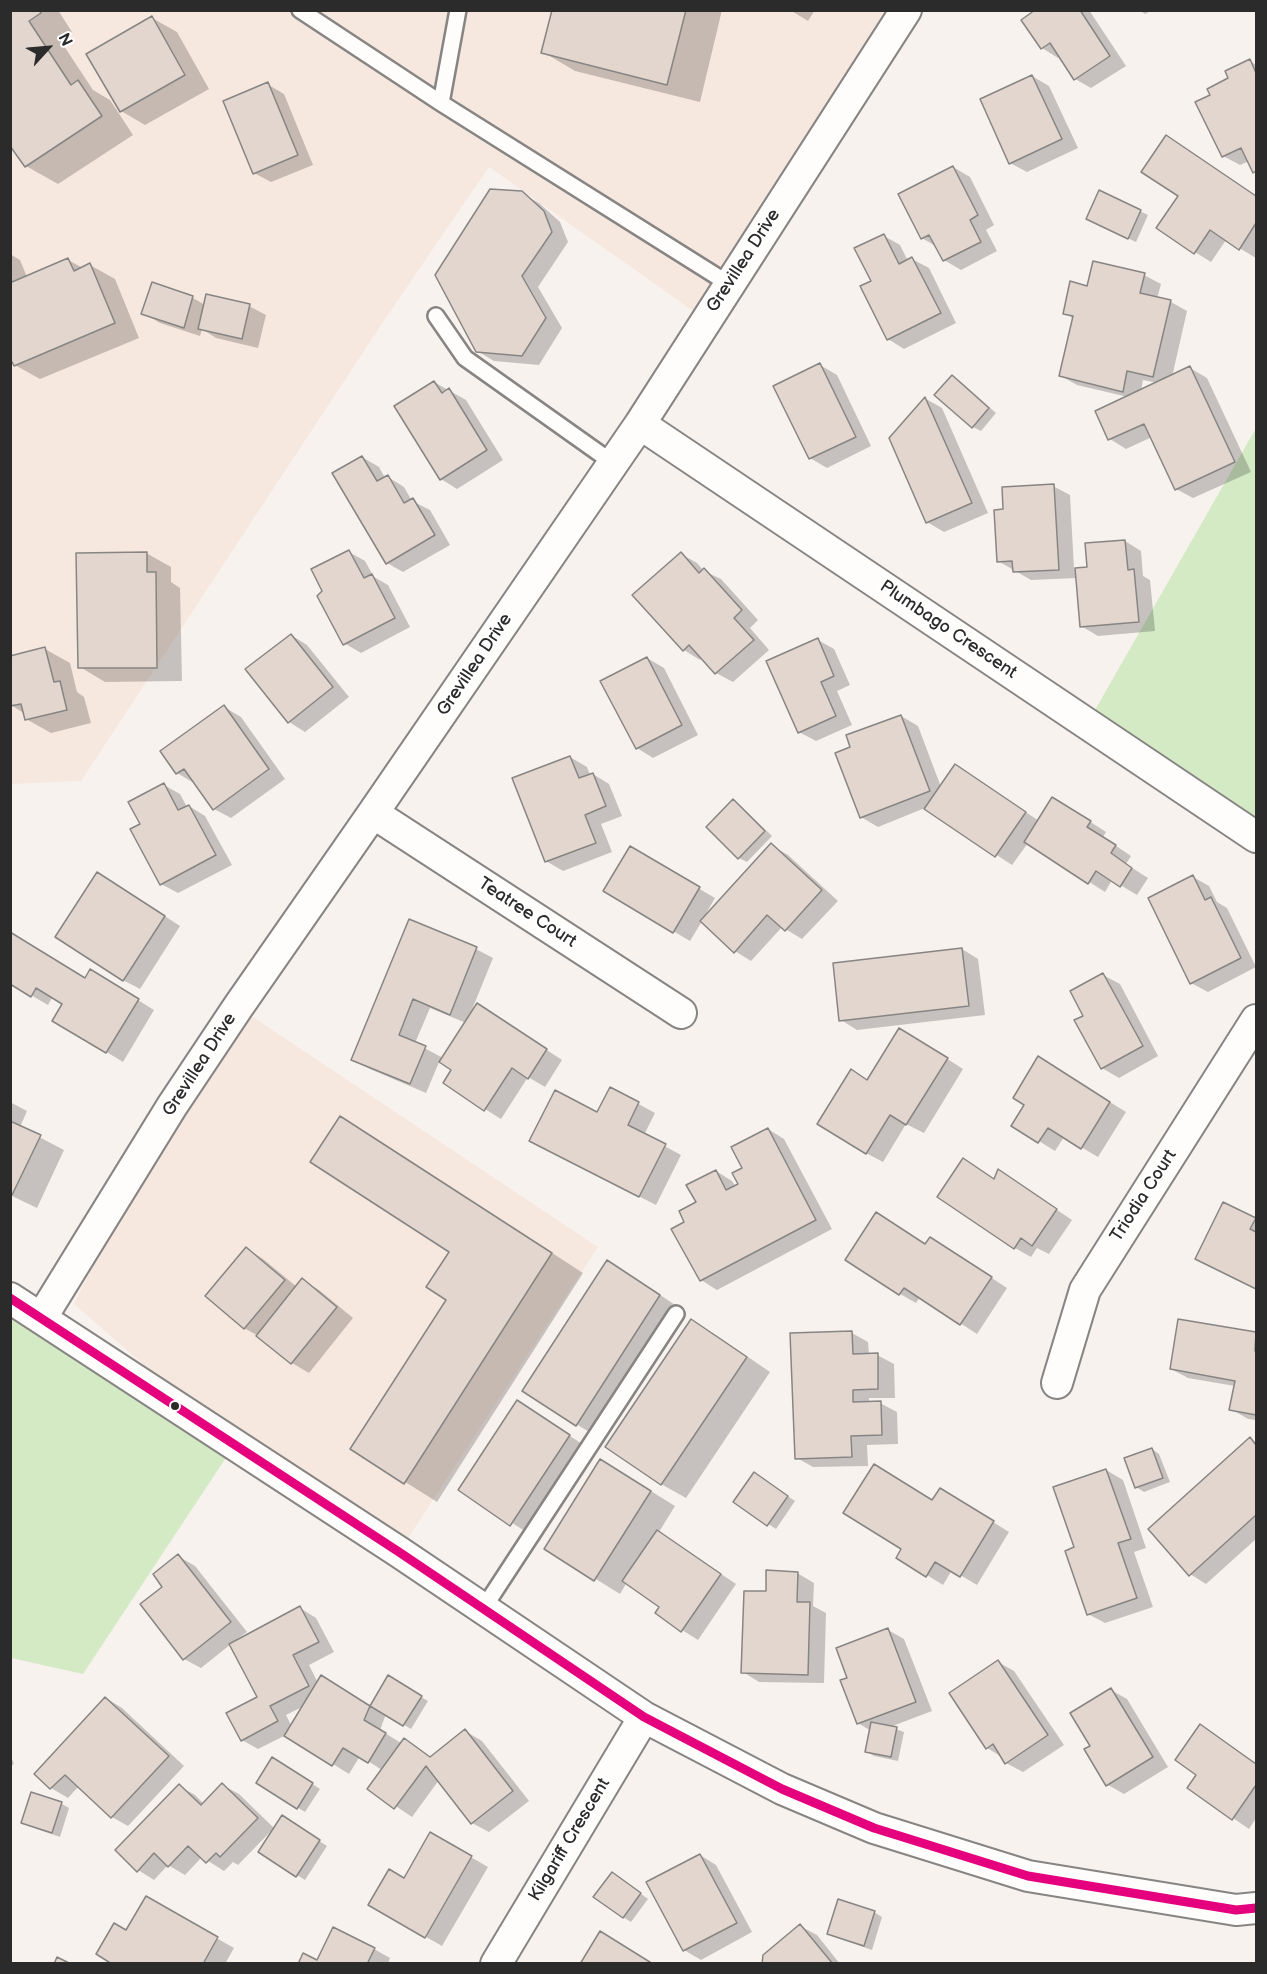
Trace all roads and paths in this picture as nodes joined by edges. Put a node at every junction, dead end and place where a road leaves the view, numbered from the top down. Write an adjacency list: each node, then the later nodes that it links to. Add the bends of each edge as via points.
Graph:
1 (300, 10): 4 (lane)
2 (458, 10): 4 (lane)
3 (906, 10): 5 (street, Grevillea Drive)
4 (441, 103): 5 (lane)
5 (729, 284): 7 (street, Grevillea Drive)
6 (436, 316): 8 (lane, via 465,358)
7 (640, 424): 8 (street, Grevillea Drive); 10 (street, Plumbago Crescent)
8 (613, 463): 9 (street, Grevillea Drive)
9 (373, 813): 11 (street, Teatree Court); 15 (street, Grevillea Drive, via 172,1106)
10 (1257, 837)
11 (681, 1013)
12 (1257, 1020): 16 (street, Triodia Court, via 1085,1290)
13 (10, 1298): 15 (street)
14 (676, 1314): 17 (lane)
15 (42, 1317): 17 (street)
16 (1057, 1383)
17 (483, 1609): 18 (street)
18 (644, 1717): 19 (street, via 782,1789 874,1828 1028,1876 1236,1910); 20 (street, Kilgariff Crescent)
19 (1257, 1908)
20 (496, 1964)

